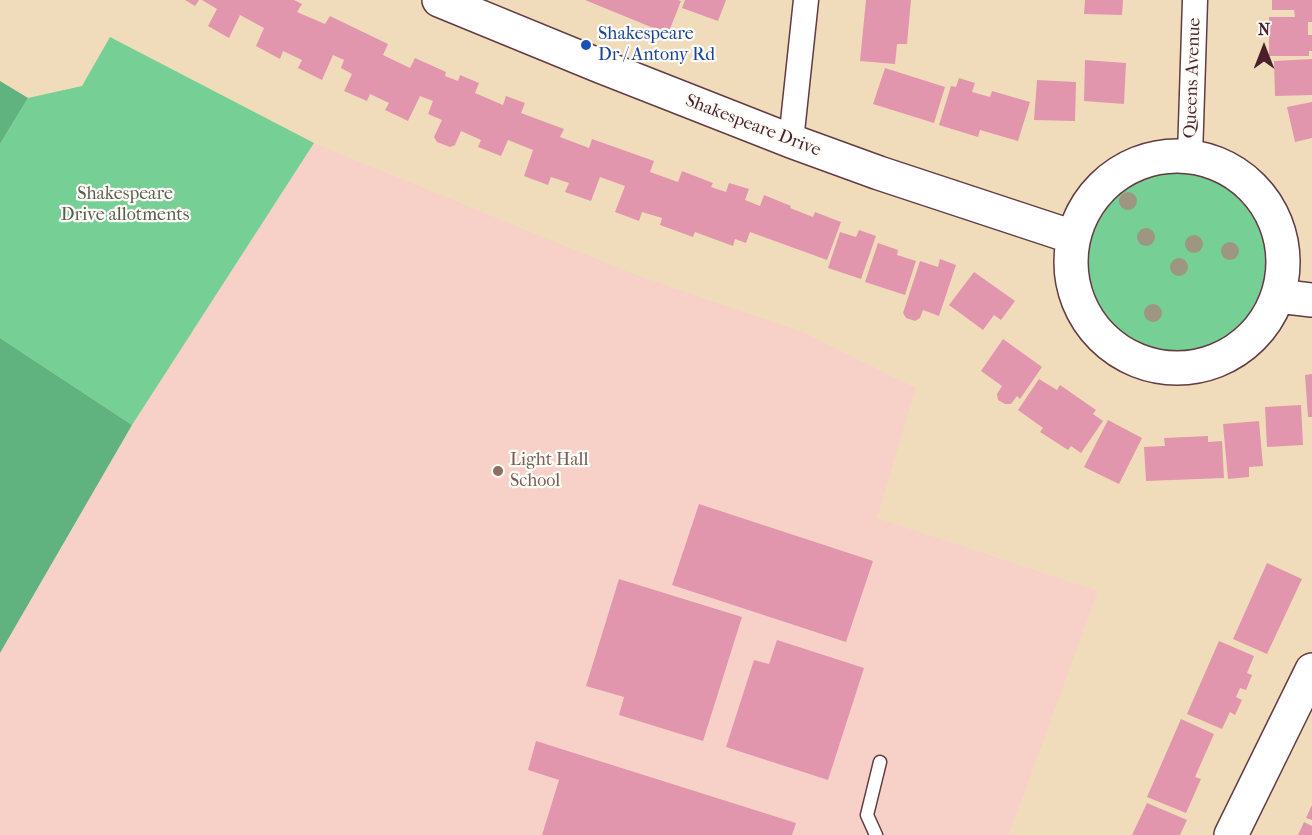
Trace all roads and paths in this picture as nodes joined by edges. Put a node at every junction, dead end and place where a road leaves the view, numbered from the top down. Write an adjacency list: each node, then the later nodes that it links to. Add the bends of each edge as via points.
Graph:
1 (438, 0): 4 (street, Shakespeare Drive)
2 (806, 0): 4 (street)
3 (1195, 0): 5 (street, Queens Avenue)
4 (791, 141): 6 (street, Shakespeare Drive)
5 (1190, 156): 6 (street, via 1159,157 1129,167 1104,184 1085,209); 7 (street, via 1220,164 1247,181 1268,205 1280,234 1284,266)
6 (1073, 237): 7 (street, via 1071,267 1076,295 1089,322 1109,343 1134,359 1162,367 1192,367 1220,359 1245,344 1265,322)
7 (1278, 296): 8 (street)
8 (1312, 300)
9 (1312, 670): 12 (street)
10 (880, 762): 11 (lane, via 867,815)
11 (876, 835)
12 (1231, 835)

